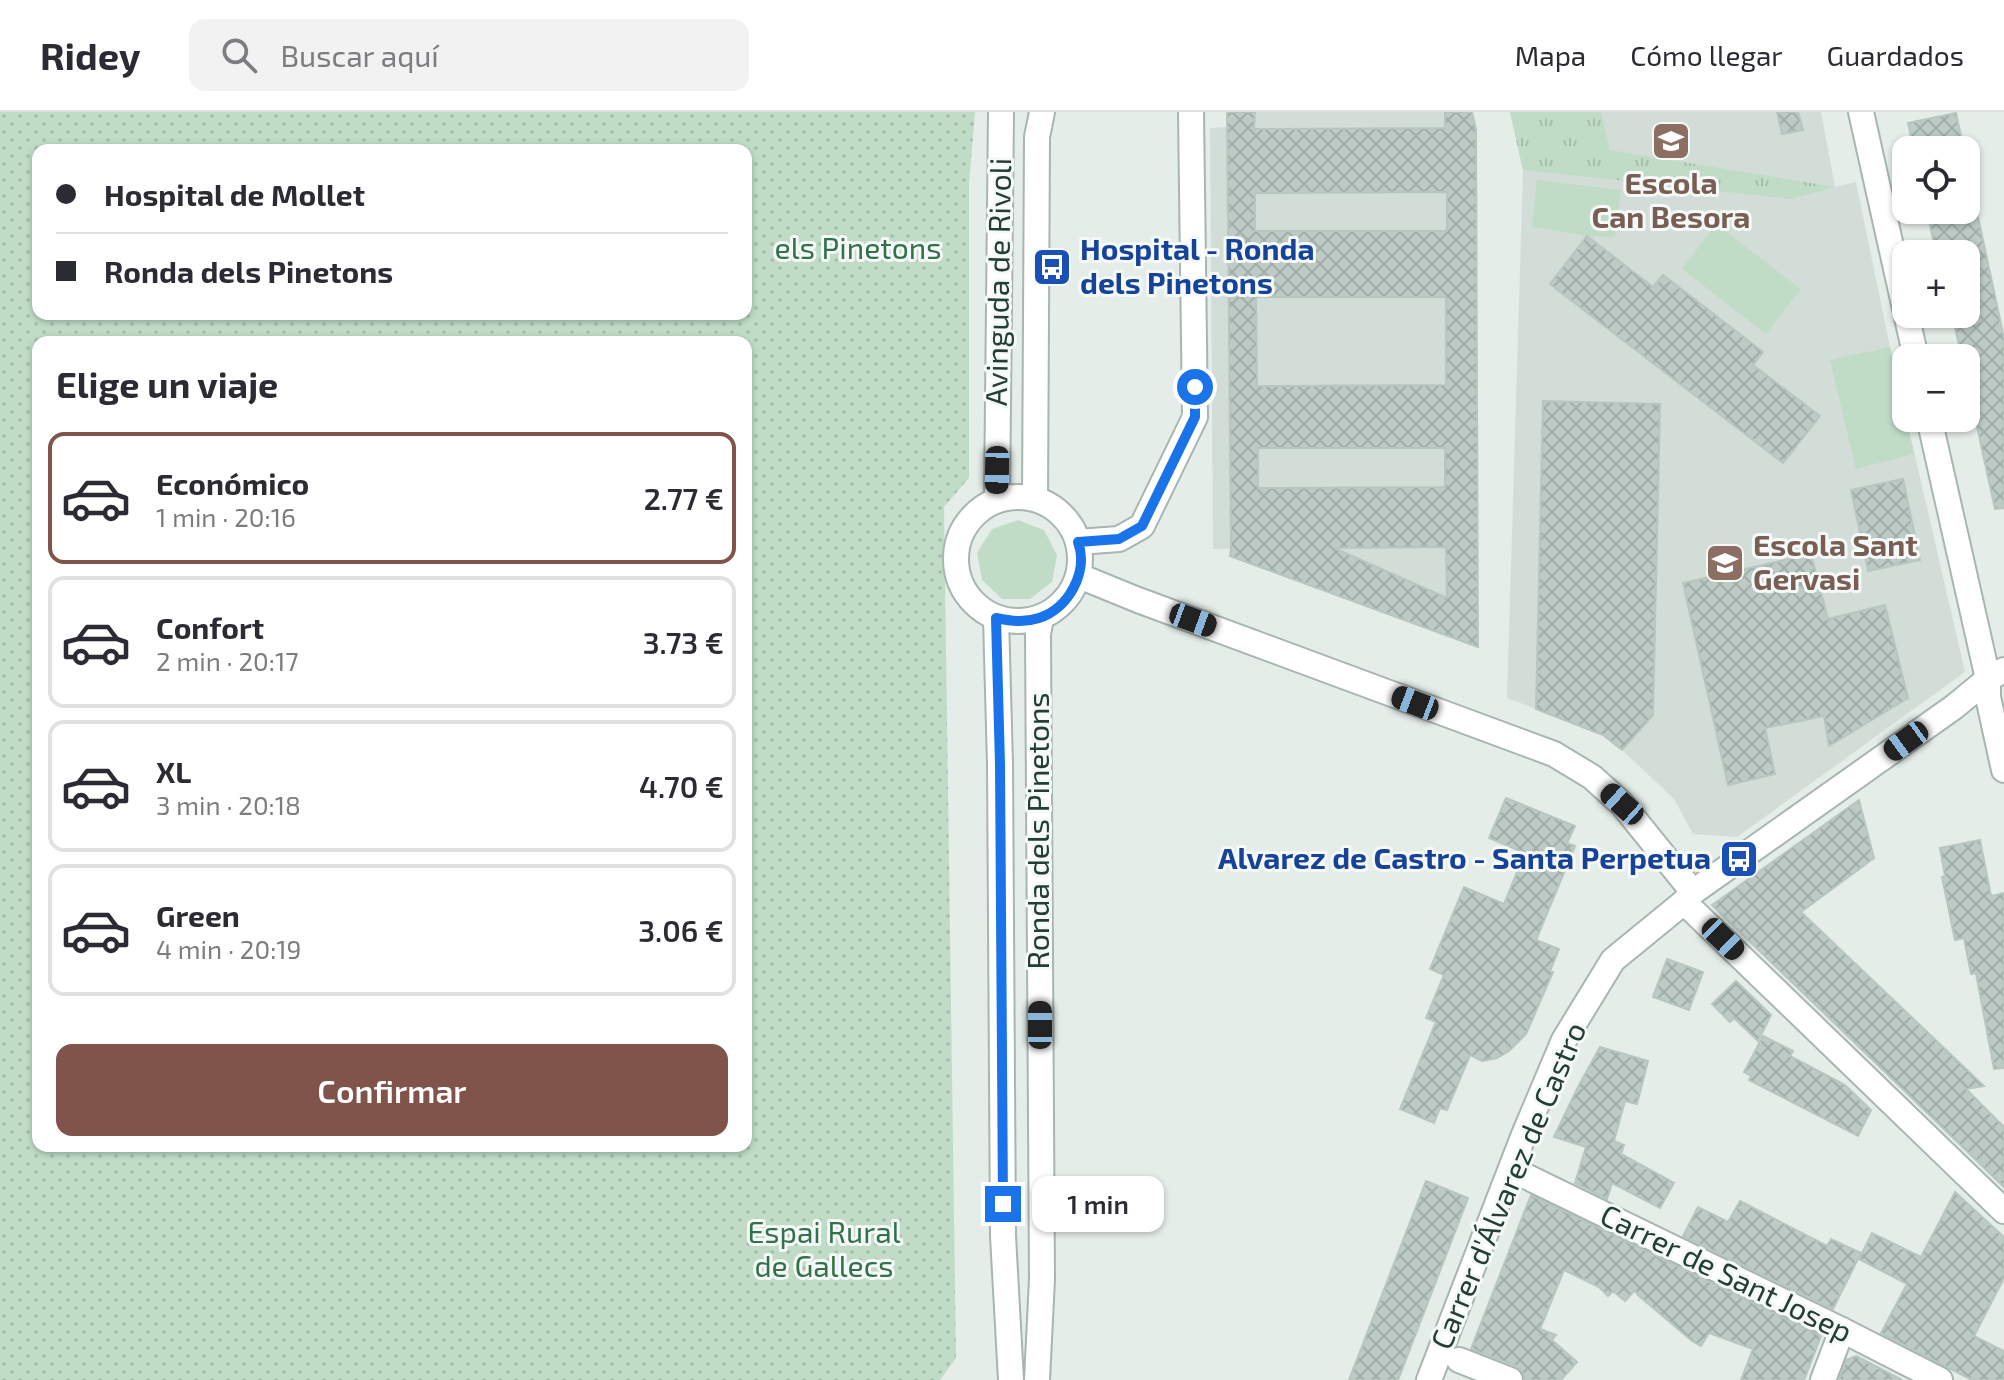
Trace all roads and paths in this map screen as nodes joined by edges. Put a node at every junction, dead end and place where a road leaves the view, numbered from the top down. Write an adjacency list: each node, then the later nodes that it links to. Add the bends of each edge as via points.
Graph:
1 (1001, 112): 8 (street, Avinguda de Rivoli)
2 (1042, 112): 7 (street, Avinguda de Rivoli, via 1037,137)
3 (1191, 112): 9 (street, via 1195,417 1142,526 1119,539)
4 (1861, 112): 5 (street)
5 (1913, 344)
6 (1933, 432): 13 (street)
7 (1035, 499): 8 (street); 9 (street, via 1072,526)
8 (997, 500): 11 (street, via 972,516 958,539 955,558 962,589)
9 (1078, 542): 10 (street)
10 (1079, 576): 12 (street, via 1071,594); 15 (street, via 1554,754 1622,804)
11 (996, 618): 12 (street); 20 (street, Ronda dels Pinetons, via 1003,1236)
12 (1041, 618): 21 (street, Ronda dels Pinetons, via 1042,1279)
13 (1996, 674): 14 (street, via 1988,697); 15 (street, Carrer d'Álvarez de Castro)
14 (2004, 770)
15 (1689, 897): 16 (street, Carrer d'Álvarez de Castro, via 1613,960 1564,1040); 17 (street)
16 (1511, 1169): 18 (street, Carrer de Sant Josep); 22 (street, Carrer d'Álvarez de Castro)
17 (2004, 1211)
18 (1842, 1330): 24 (street); 25 (street, Carrer de Sant Josep)
19 (1459, 1360): 23 (street)
20 (1011, 1380)
21 (1037, 1380)
22 (1429, 1380)
23 (1510, 1380)
24 (1823, 1380)
25 (1940, 1380)

